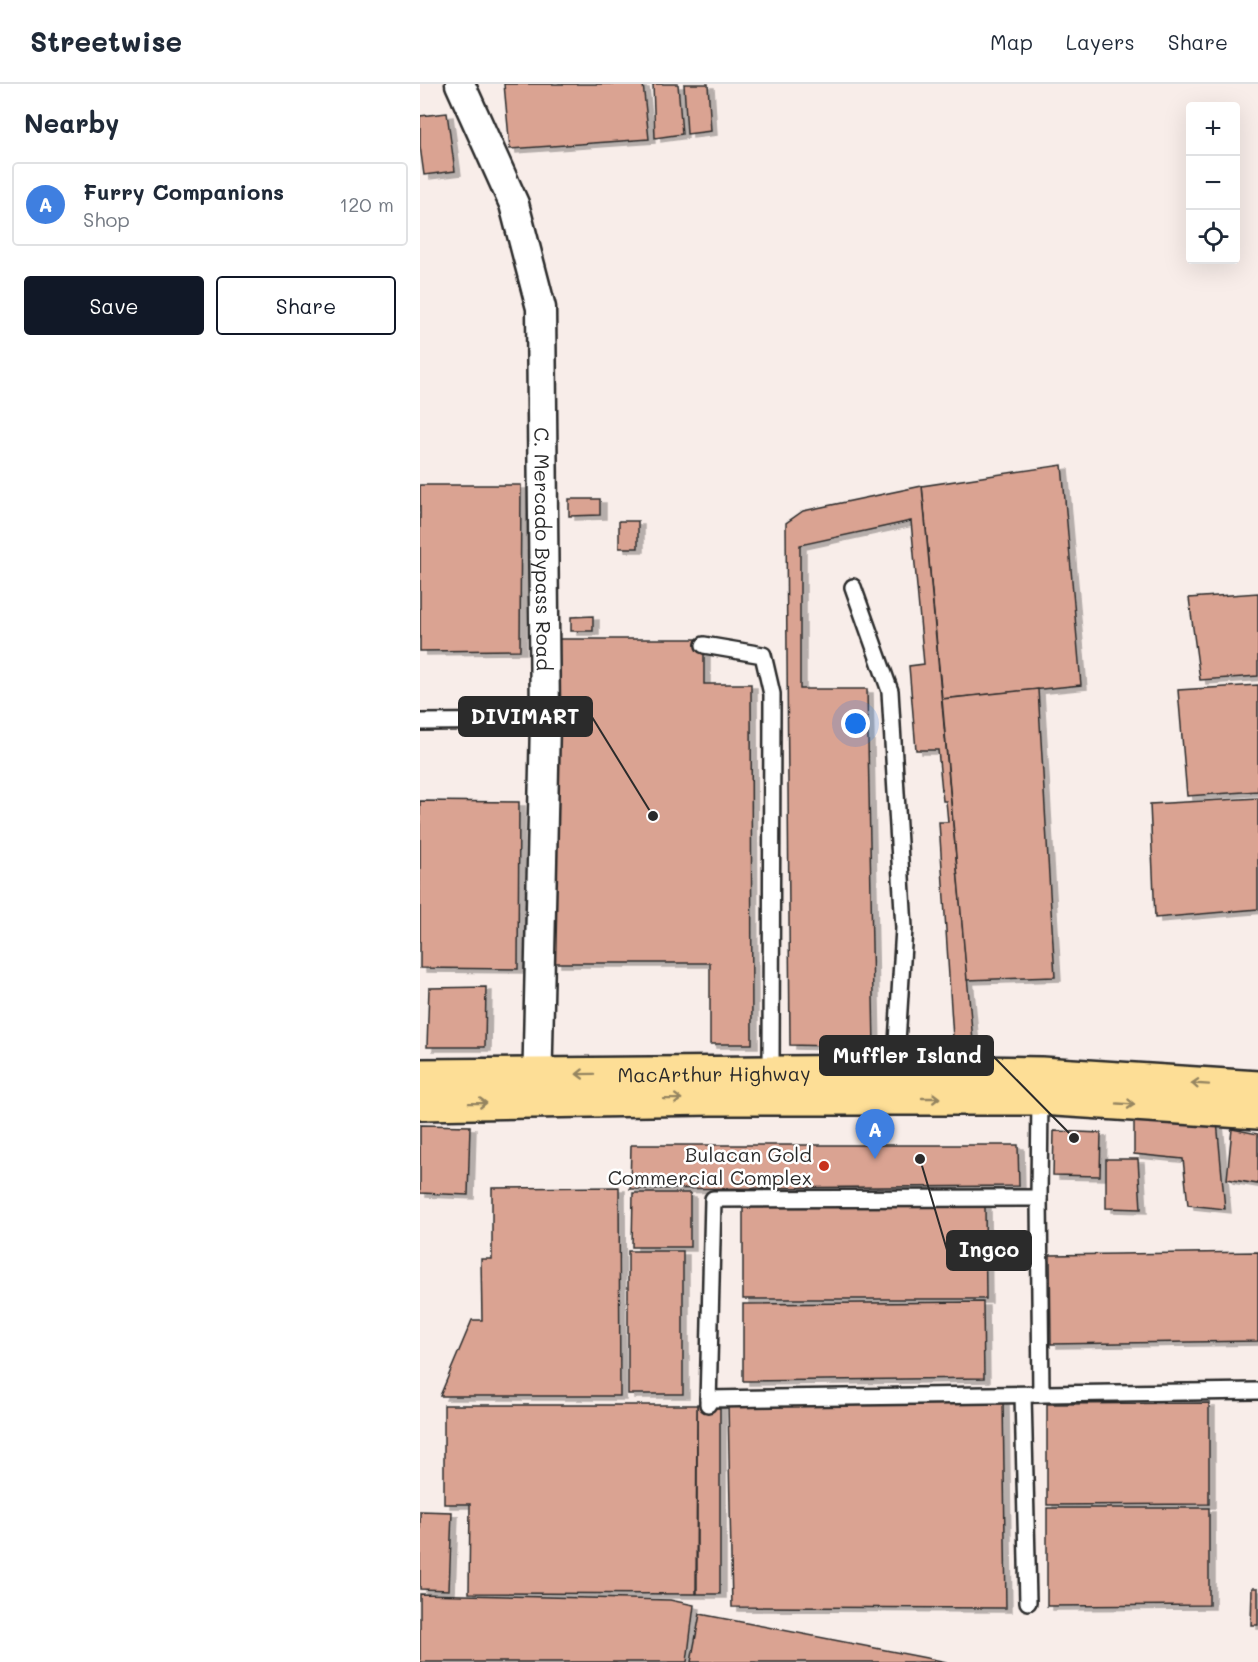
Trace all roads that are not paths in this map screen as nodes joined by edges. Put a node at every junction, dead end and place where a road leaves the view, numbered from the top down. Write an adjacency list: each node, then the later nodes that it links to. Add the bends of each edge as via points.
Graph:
1 (460, 84): 4 (street, C. Mercado Bypass Road, via 514,204 541,308)
2 (853, 587): 8 (lane, via 890,691 904,928)
3 (704, 645): 7 (lane, via 763,656 772,694)
4 (545, 721): 5 (lane); 10 (street, C. Mercado Bypass Road)
5 (420, 722)
6 (420, 1076): 10 (highway, MacArthur Highway)
7 (771, 1085): 8 (highway, MacArthur Highway); 10 (highway, MacArthur Highway)
8 (896, 1085): 9 (highway, MacArthur Highway)
9 (1041, 1086): 11 (highway, MacArthur Highway, one-way to 9); 13 (highway, MacArthur Highway, one-way to 13); 14 (lane)
10 (537, 1088): 12 (highway, MacArthur Highway, one-way to 10)
11 (1258, 1088)
12 (420, 1103)
13 (1258, 1112)
14 (1039, 1198): 16 (lane); 17 (lane, via 713,1199 708,1401)
15 (1258, 1391): 16 (lane)
16 (1041, 1394): 17 (lane)
17 (1023, 1395): 18 (lane)
18 (1028, 1602)

